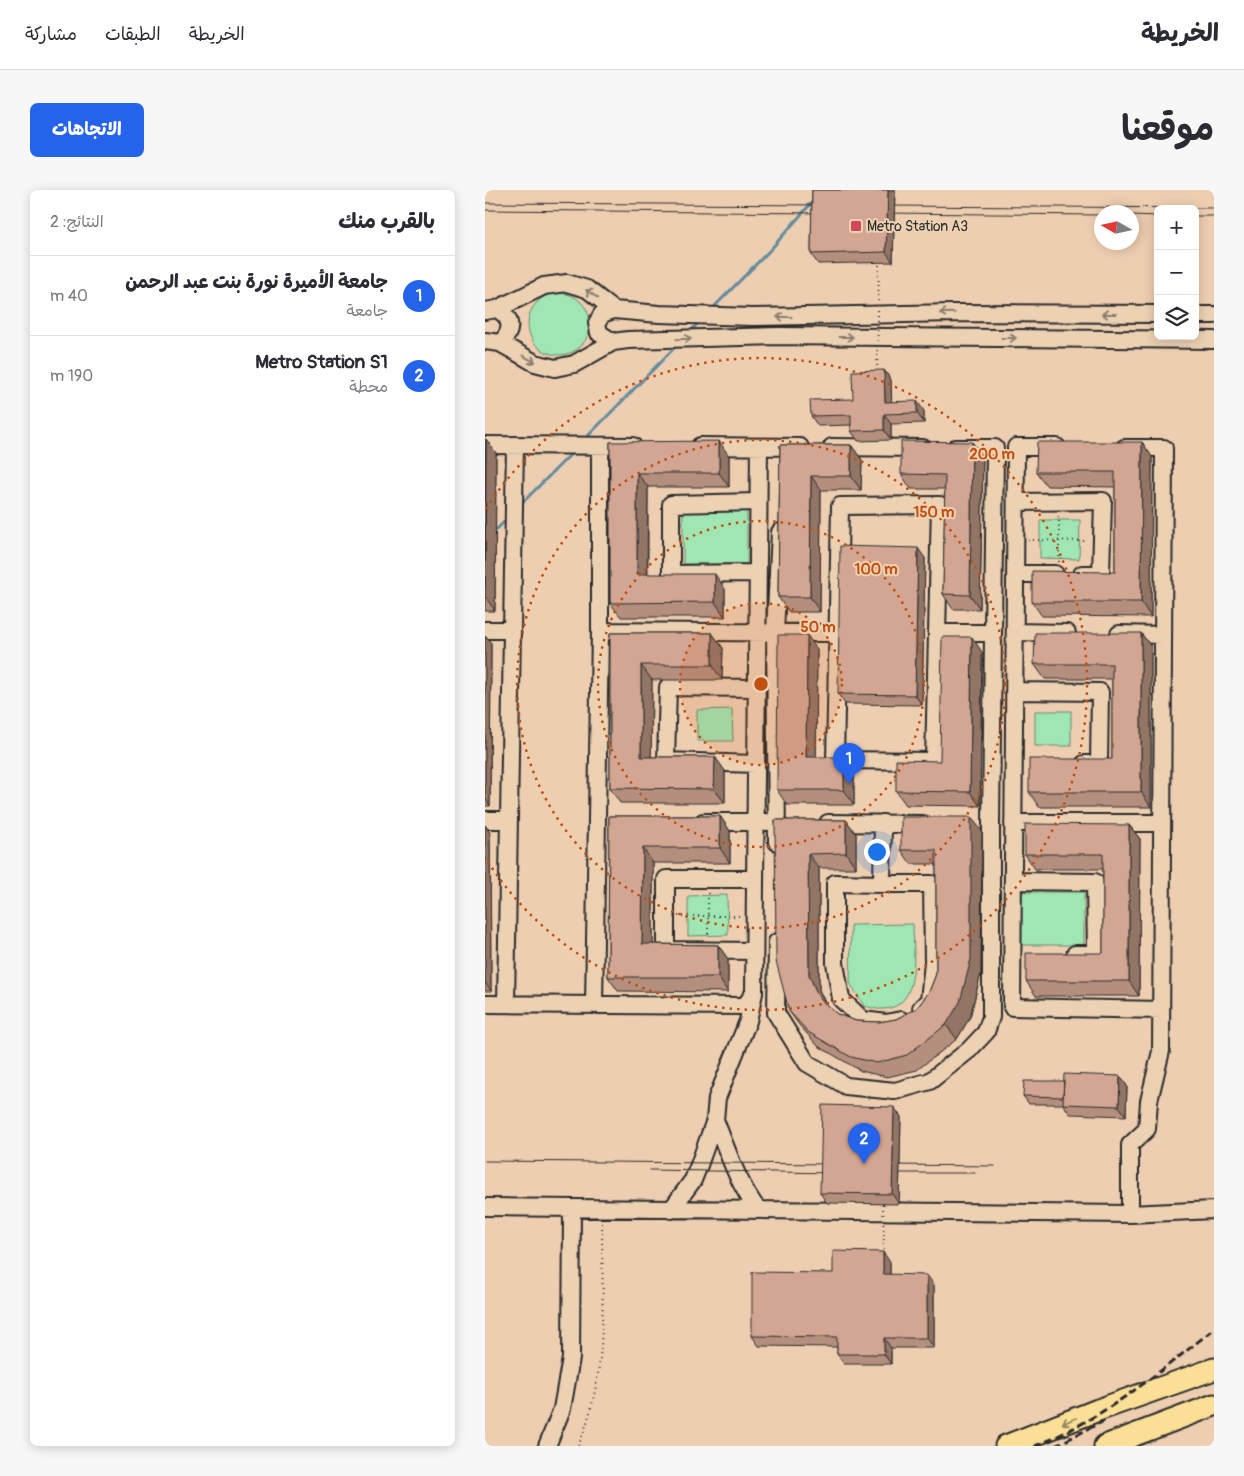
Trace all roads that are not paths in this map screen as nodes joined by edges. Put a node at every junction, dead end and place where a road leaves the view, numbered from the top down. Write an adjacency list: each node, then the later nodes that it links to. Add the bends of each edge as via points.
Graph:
1 (491, 310): 2 (street, one-way to 1, via 587,290 567,283 544,286); 7 (street, via 505,314 510,330 506,338)
2 (614, 310): 3 (street, one-way to 2, via 752,317); 8 (street, via 602,314 597,323 599,332)
3 (1154, 314)
4 (1199, 314): 5 (street)
5 (1214, 315)
6 (1214, 340): 8 (street, one-way to 6, via 779,336)
7 (493, 342): 8 (street, one-way to 8, via 535,363 555,368 574,364)
8 (613, 342)
9 (485, 445): 10 (street)
10 (515, 445): 11 (street); 25 (street)
11 (600, 446): 12 (street); 26 (street)
12 (650, 446)
13 (679, 446): 14 (street)
14 (759, 446): 15 (street); 19 (street)
15 (784, 447): 18 (street); 32 (street, via 995,448)
16 (1075, 448): 20 (street, via 1016,447)
17 (1105, 448): 35 (street, via 1165,448)
18 (783, 466)
19 (758, 502): 22 (street); 22 (street, via 671,504 671,574)
20 (1016, 502): 23 (street); 23 (street, via 1103,500 1101,574)
21 (781, 515): 28 (street)
22 (757, 573): 27 (street)
23 (1015, 574): 30 (street)
24 (485, 630): 25 (street)
25 (512, 630): 43 (street)
26 (600, 631): 27 (street); 44 (street)
27 (757, 632): 28 (street); 36 (street)
28 (775, 632): 31 (street); 48 (street)
29 (937, 632): 31 (street, via 940,505 840,506); 31 (street, via 934,761 835,760); 32 (street)
30 (1015, 632): 33 (street); 37 (street)
31 (837, 633)
32 (993, 633): 56 (street)
33 (1084, 633)
34 (1104, 634): 35 (street)
35 (1163, 635): 53 (street)
36 (756, 688): 40 (street); 40 (street, via 668,687 666,761)
37 (1014, 691): 38 (street); 41 (street, via 1100,692 1099,764)
38 (1014, 763): 39 (street); 52 (street)
39 (1033, 763)
40 (755, 764): 47 (street)
41 (1071, 764)
42 (485, 820): 43 (street)
43 (509, 820): 68 (street)
44 (598, 821): 45 (street); 69 (street)
45 (618, 821)
46 (686, 822): 47 (street)
47 (755, 822): 48 (street); 58 (street)
48 (777, 822): 49 (street); 57 (street)
49 (796, 823)
50 (815, 823): 51 (street)
51 (883, 823): 54 (street); 60 (street)
52 (1013, 823): 53 (street); 59 (street)
53 (1162, 823): 70 (street)
54 (941, 824)
55 (971, 824): 56 (street)
56 (991, 824): 61 (street, via 991,1017 986,1032 969,1050 930,1081 895,1091 846,1086 807,1063 777,1013)
57 (777, 861)
58 (754, 879): 62 (street); 62 (street, via 666,879 666,950)
59 (1013, 881): 63 (street, via 1095,882 1096,954); 64 (street)
60 (883, 884): 60 (street, via 835,883 835,963 841,999 863,1020 887,1023 910,1019 929,1000 933,964 932,884)
61 (777, 927)
62 (754, 951): 66 (street)
63 (1059, 954)
64 (1012, 955): 65 (street); 70 (street, via 1012,1007)
65 (1031, 955)
66 (754, 993): 69 (street, via 745,1006); 71 (street, via 741,1045 717,1098)
67 (485, 1004): 68 (street)
68 (506, 1004): 69 (street)
69 (595, 1004)
70 (1161, 1010): 77 (street, via 1161,1051 1149,1101 1147,1129 1130,1144)
71 (715, 1120): 74 (street, via 693,1180); 75 (street, via 743,1191)
72 (485, 1207): 73 (street)
73 (572, 1209): 74 (street); 84 (street, via 571,1358 562,1409)
74 (671, 1210): 75 (street)
75 (758, 1210): 77 (street)
76 (1214, 1210): 77 (street)
77 (1130, 1214)
78 (1214, 1362): 81 (main road)
79 (1214, 1369): 81 (main road)
80 (1214, 1405): 83 (main road)
81 (1098, 1410): 85 (main road, one-way to 85)
82 (1214, 1410): 83 (main road)
83 (1108, 1445)
84 (547, 1446)
85 (1006, 1446)

